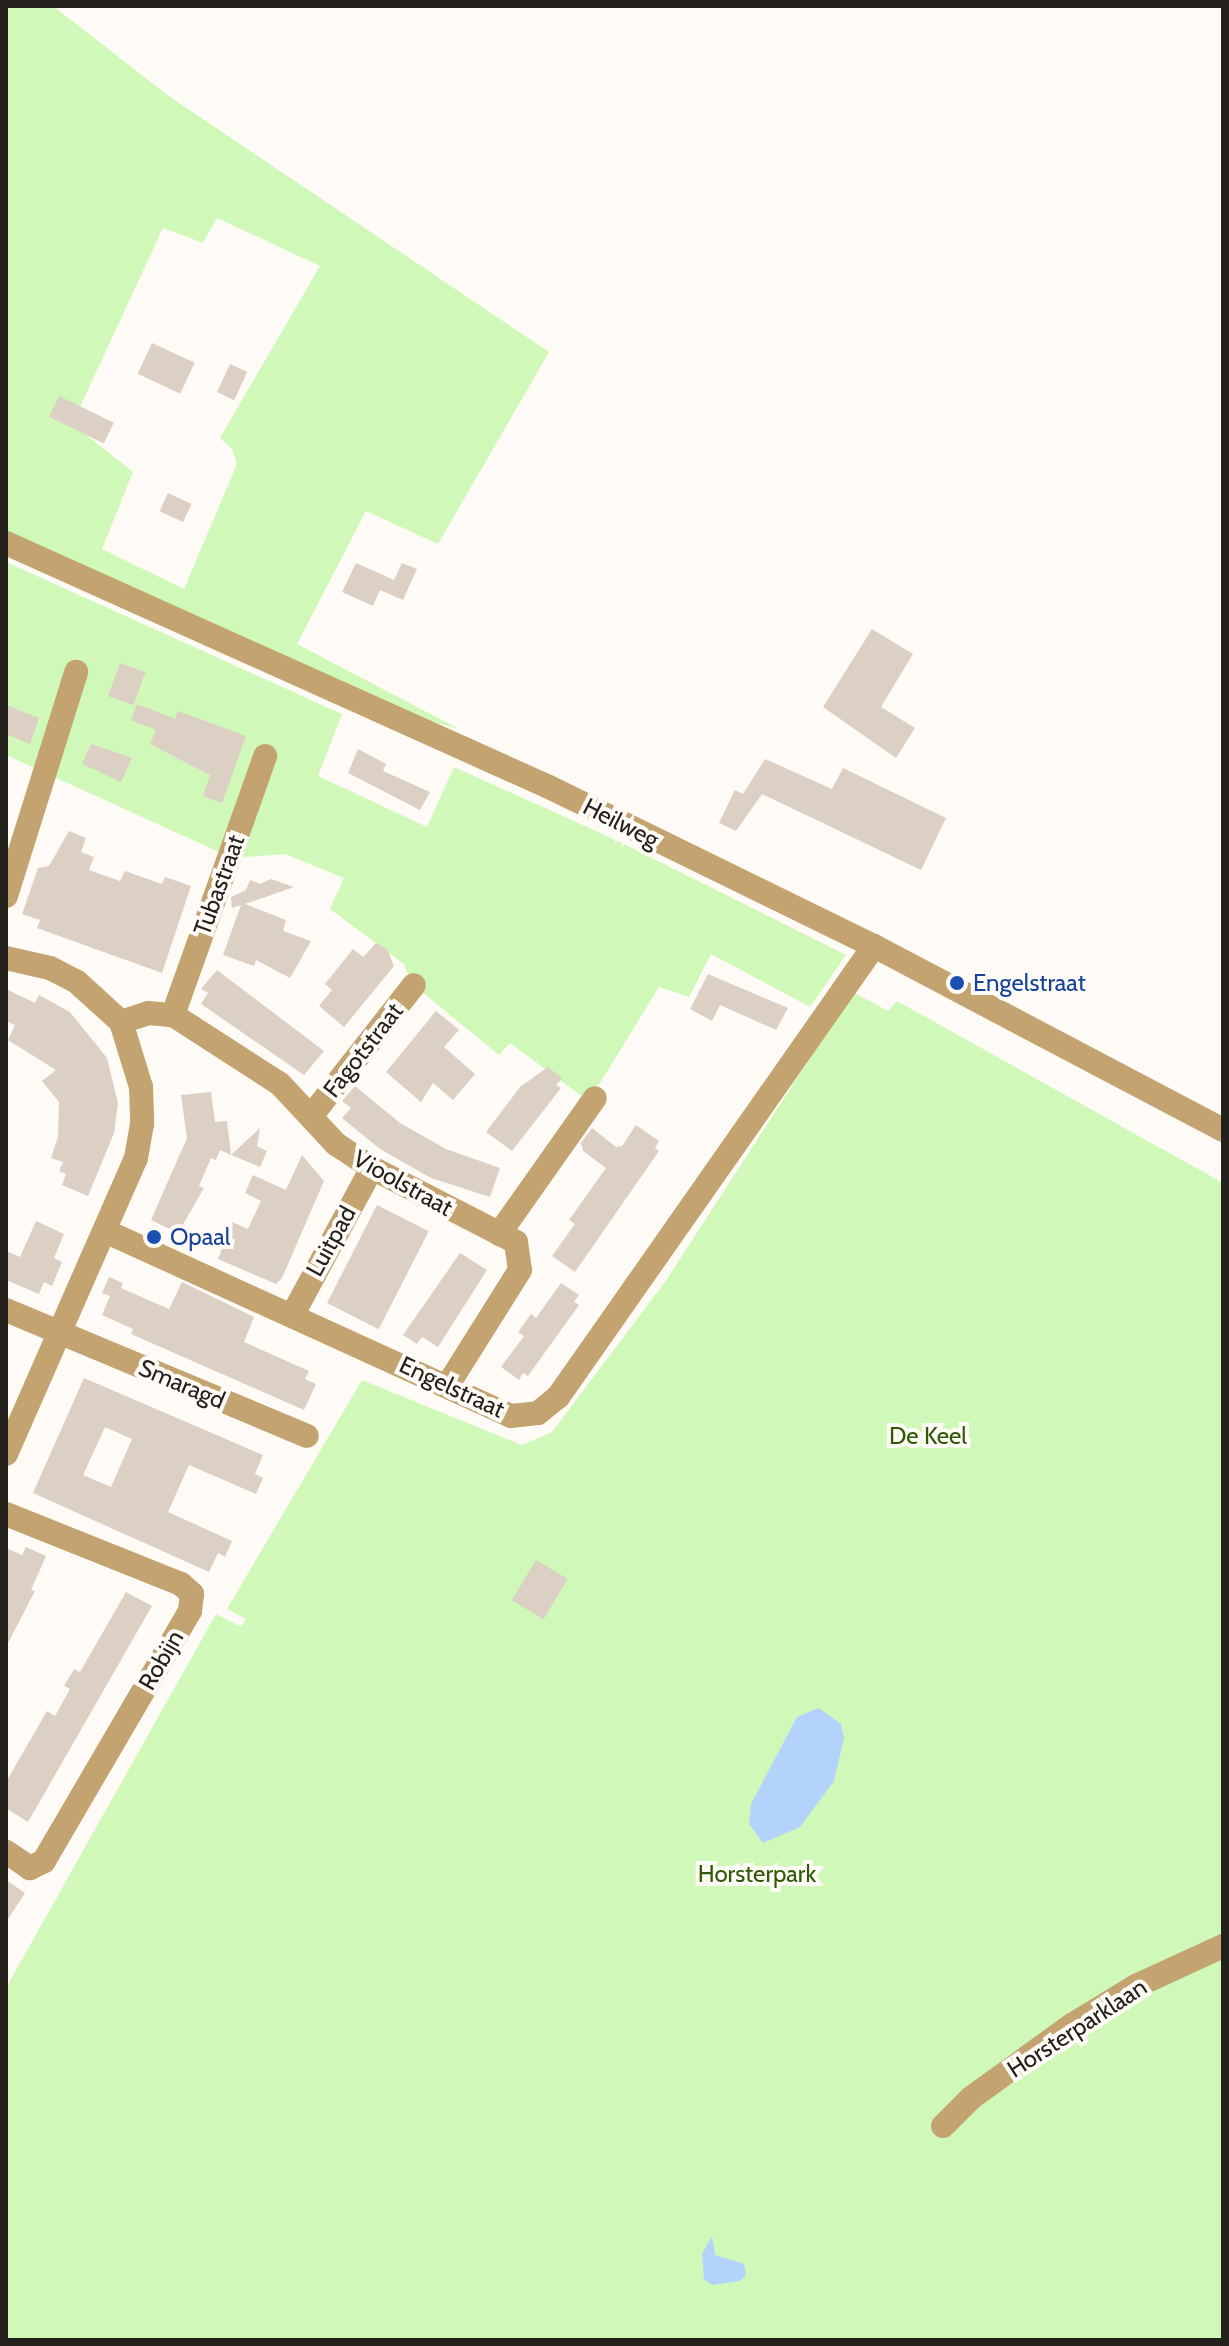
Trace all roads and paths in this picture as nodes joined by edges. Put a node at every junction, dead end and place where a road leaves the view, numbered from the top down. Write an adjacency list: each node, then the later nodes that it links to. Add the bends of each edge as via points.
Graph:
1 (6, 543): 5 (street, Heilweg, via 549,787)
2 (76, 672): 4 (street)
3 (265, 756): 8 (street, Tubastraat)
4 (6, 896)
5 (874, 946): 12 (street, Heilweg); 19 (street, Engelstraat, via 558,1397 538,1413 511,1416)
6 (6, 958): 9 (street, via 50,968 77,982)
7 (414, 985): 11 (street, Fagotstraat)
8 (173, 1015): 9 (street, via 148,1013); 11 (street, Vioolstraat, via 280,1084)
9 (121, 1022): 14 (street, via 141,1087 142,1124 136,1158)
10 (595, 1098): 15 (street)
11 (312, 1115): 13 (street, Vioolstraat, via 336,1144)
12 (1223, 1130)
13 (372, 1168): 15 (street, Vioolstraat); 16 (street, Luitpad)
14 (105, 1231): 16 (street, Engelstraat); 18 (street)
15 (499, 1234): 19 (street, Vioolstraat, via 516,1242 520,1270)
16 (297, 1305): 19 (street, Engelstraat)
17 (6, 1310): 18 (street, Smaragd)
18 (58, 1333): 20 (street, Smaragd); 21 (street)
19 (452, 1377)
20 (307, 1436)
21 (6, 1454)
22 (6, 1514): 23 (street, Robijn, via 181,1584 192,1594 190,1611 44,1861 30,1868)
23 (6, 1852)
24 (1223, 1946): 25 (street, Horsterparklaan, via 1136,1986 1072,2025 971,2098)
25 (943, 2126)

